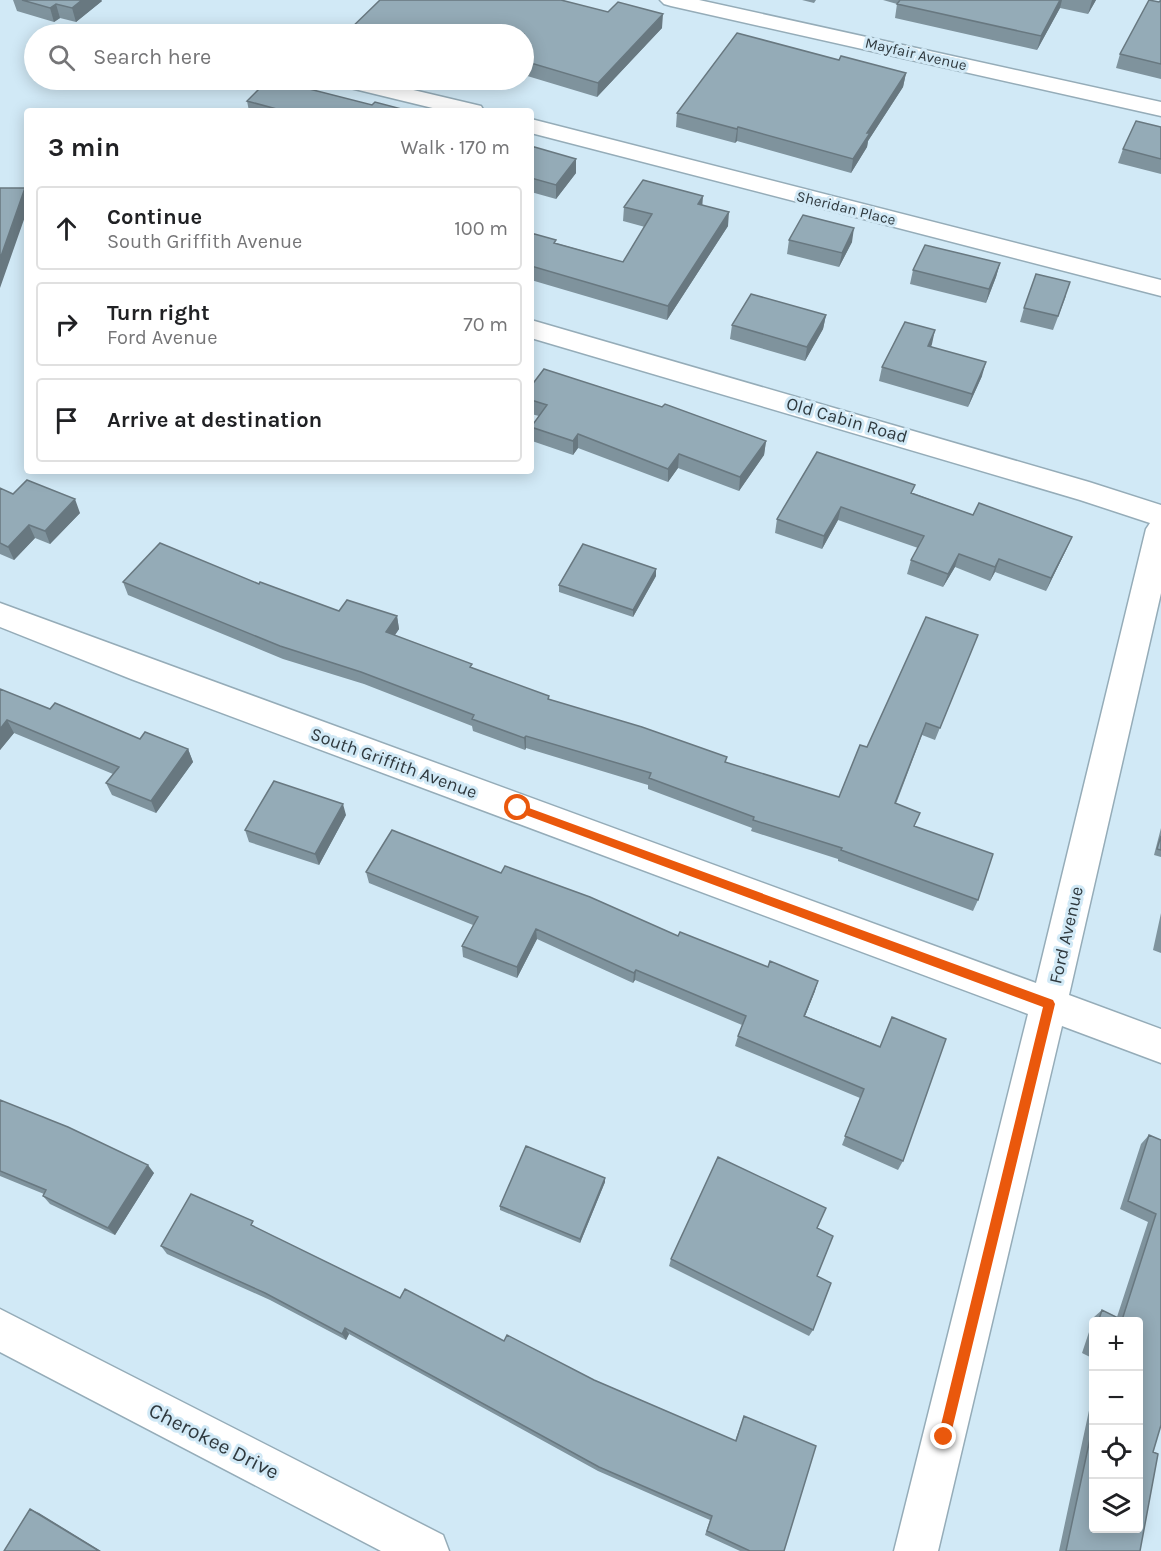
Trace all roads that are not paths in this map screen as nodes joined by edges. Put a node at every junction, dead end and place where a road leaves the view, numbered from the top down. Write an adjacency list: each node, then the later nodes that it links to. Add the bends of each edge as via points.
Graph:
1 (671, 0): 4 (street, Mayfair Avenue)
2 (387, 90): 3 (street)
3 (461, 108)
4 (1161, 109)
5 (534, 127): 6 (street, Sheridan Place)
6 (1161, 288)
7 (534, 330): 8 (street, Old Cabin Road)
8 (1161, 516)
9 (1161, 529): 11 (street, Ford Avenue)
10 (0, 615): 12 (street, South Griffith Avenue)
11 (1149, 632): 12 (street, Ford Avenue)
12 (1049, 1004): 13 (street, South Griffith Avenue); 16 (street, Ford Avenue)
13 (1161, 1046)
14 (0, 1330): 15 (street, Cherokee Drive)
15 (427, 1551)
16 (916, 1551)

